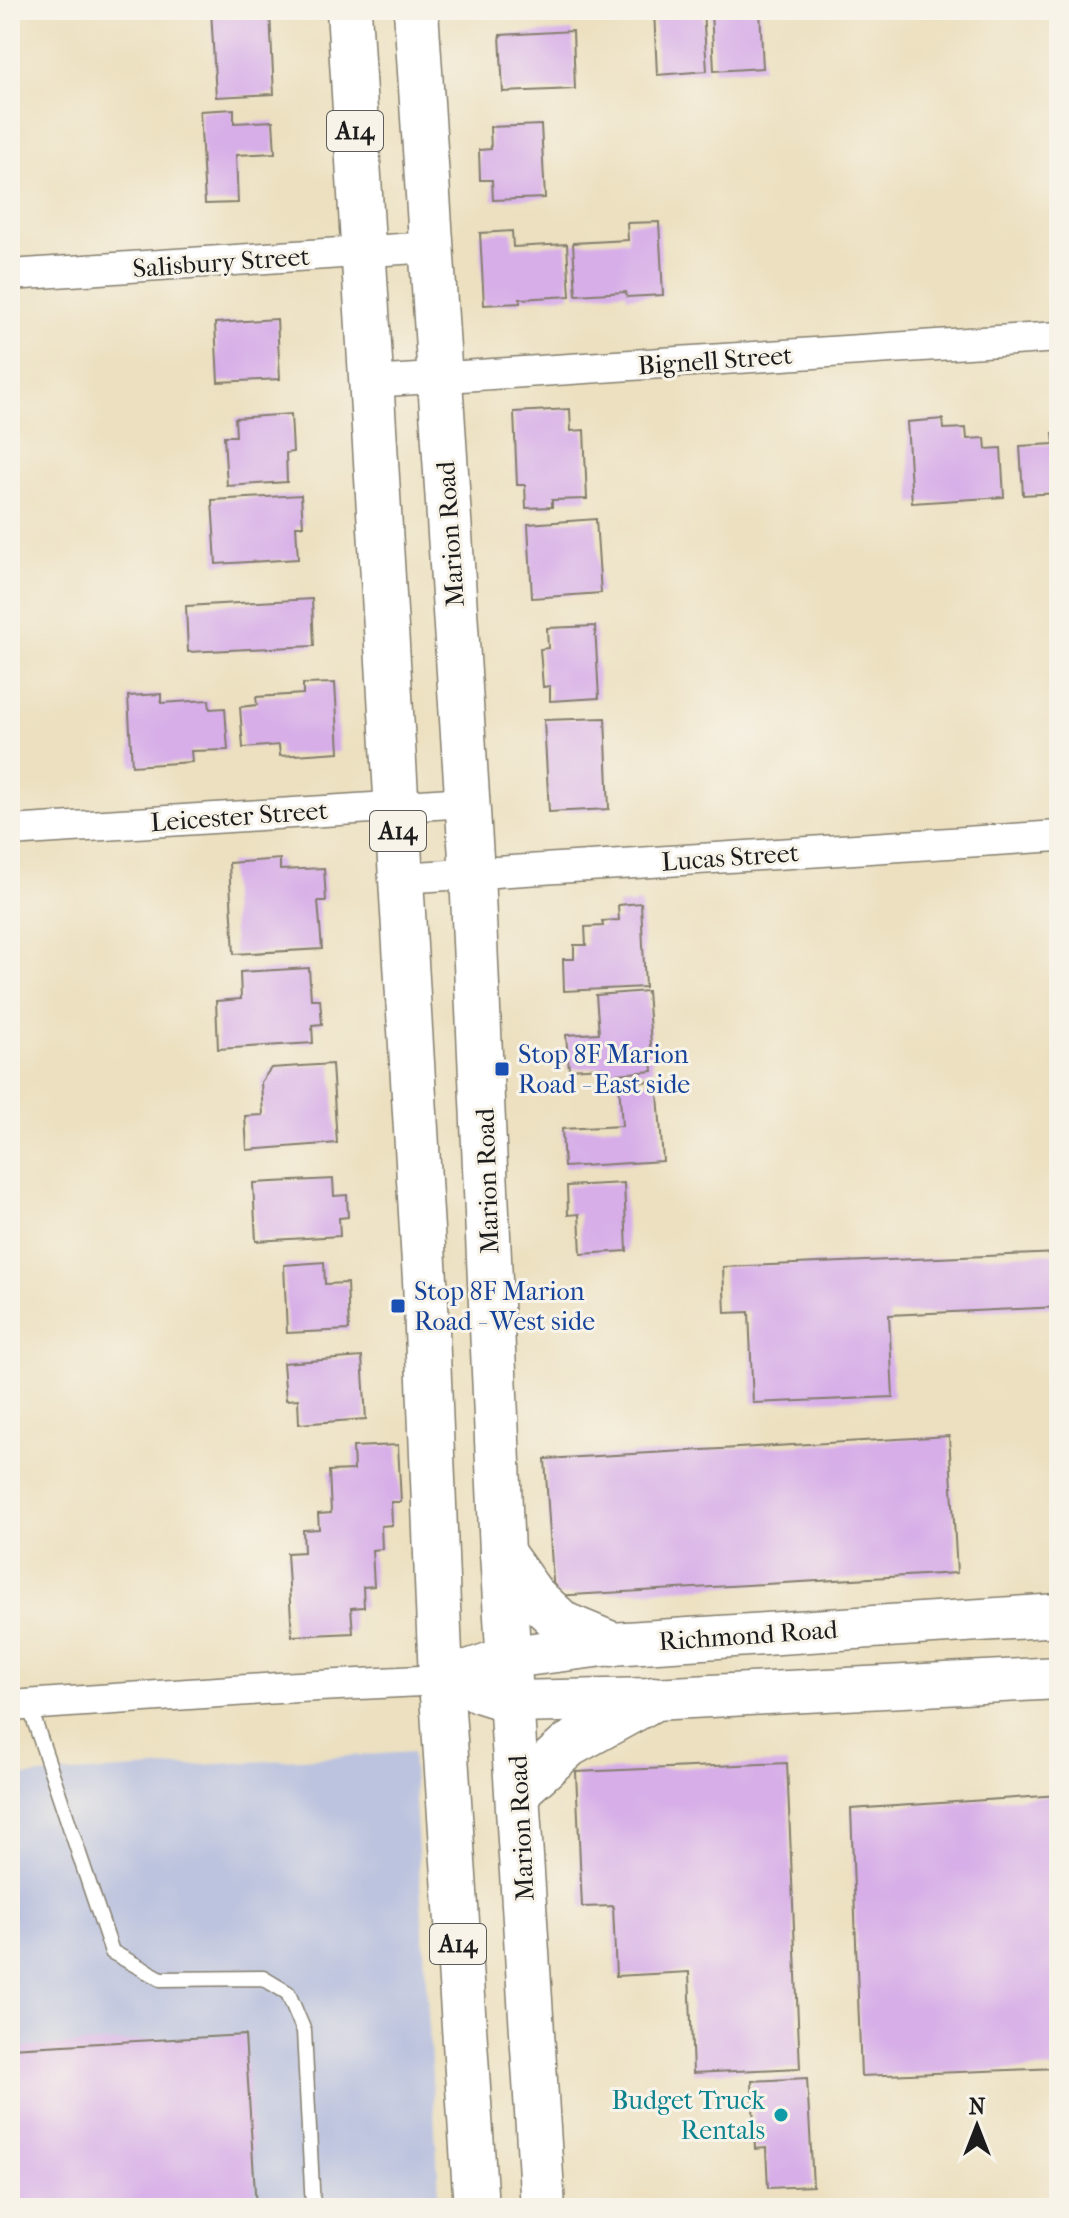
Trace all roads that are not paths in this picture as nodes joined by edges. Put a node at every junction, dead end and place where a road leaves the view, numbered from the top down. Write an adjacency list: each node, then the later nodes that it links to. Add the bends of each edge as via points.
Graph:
1 (349, 10): 4 (main road, A14)
2 (416, 10): 3 (main road, Marion Road)
3 (431, 247): 4 (street, Salisbury Street); 7 (main road, Marion Road)
4 (362, 253): 5 (street, Salisbury Street); 8 (main road, A14)
5 (10, 275)
6 (1059, 337): 7 (street, Bignell Street)
7 (440, 378): 8 (street, Bignell Street); 9 (main road, Marion Road)
8 (371, 382): 10 (main road, A14)
9 (467, 802): 10 (street, Leicester Street); 13 (main road, Marion Road)
10 (396, 806): 11 (street, Leicester Street); 14 (main road, A14)
11 (10, 831)
12 (1059, 836): 13 (street, Lucas Street)
13 (472, 873): 14 (street, Lucas Street); 15 (main road, Marion Road)
14 (401, 878): 20 (main road, A14, via 426,1295)
15 (502, 1553): 17 (main road, via 532,1595 563,1624); 18 (main road, Marion Road)
16 (1059, 1615): 17 (main road, Richmond Road)
17 (611, 1644): 18 (main road, Richmond Road)
18 (510, 1657): 20 (main road, Richmond Road); 22 (main road, Marion Road)
19 (1059, 1678): 21 (main road, Richmond Road)
20 (441, 1680): 22 (main road, Richmond Road); 23 (street, Richmond Road); 26 (main road, A14)
21 (653, 1699): 22 (main road, Richmond Road); 24 (main road, via 569,1745)
22 (513, 1702): 24 (main road, Marion Road)
23 (20, 1705): 25 (lane, via 112,1952 161,1979 263,1978 288,1993 304,2031)
24 (519, 1790): 27 (main road, Marion Road)
25 (313, 2208)
26 (476, 2208)
27 (543, 2208)

